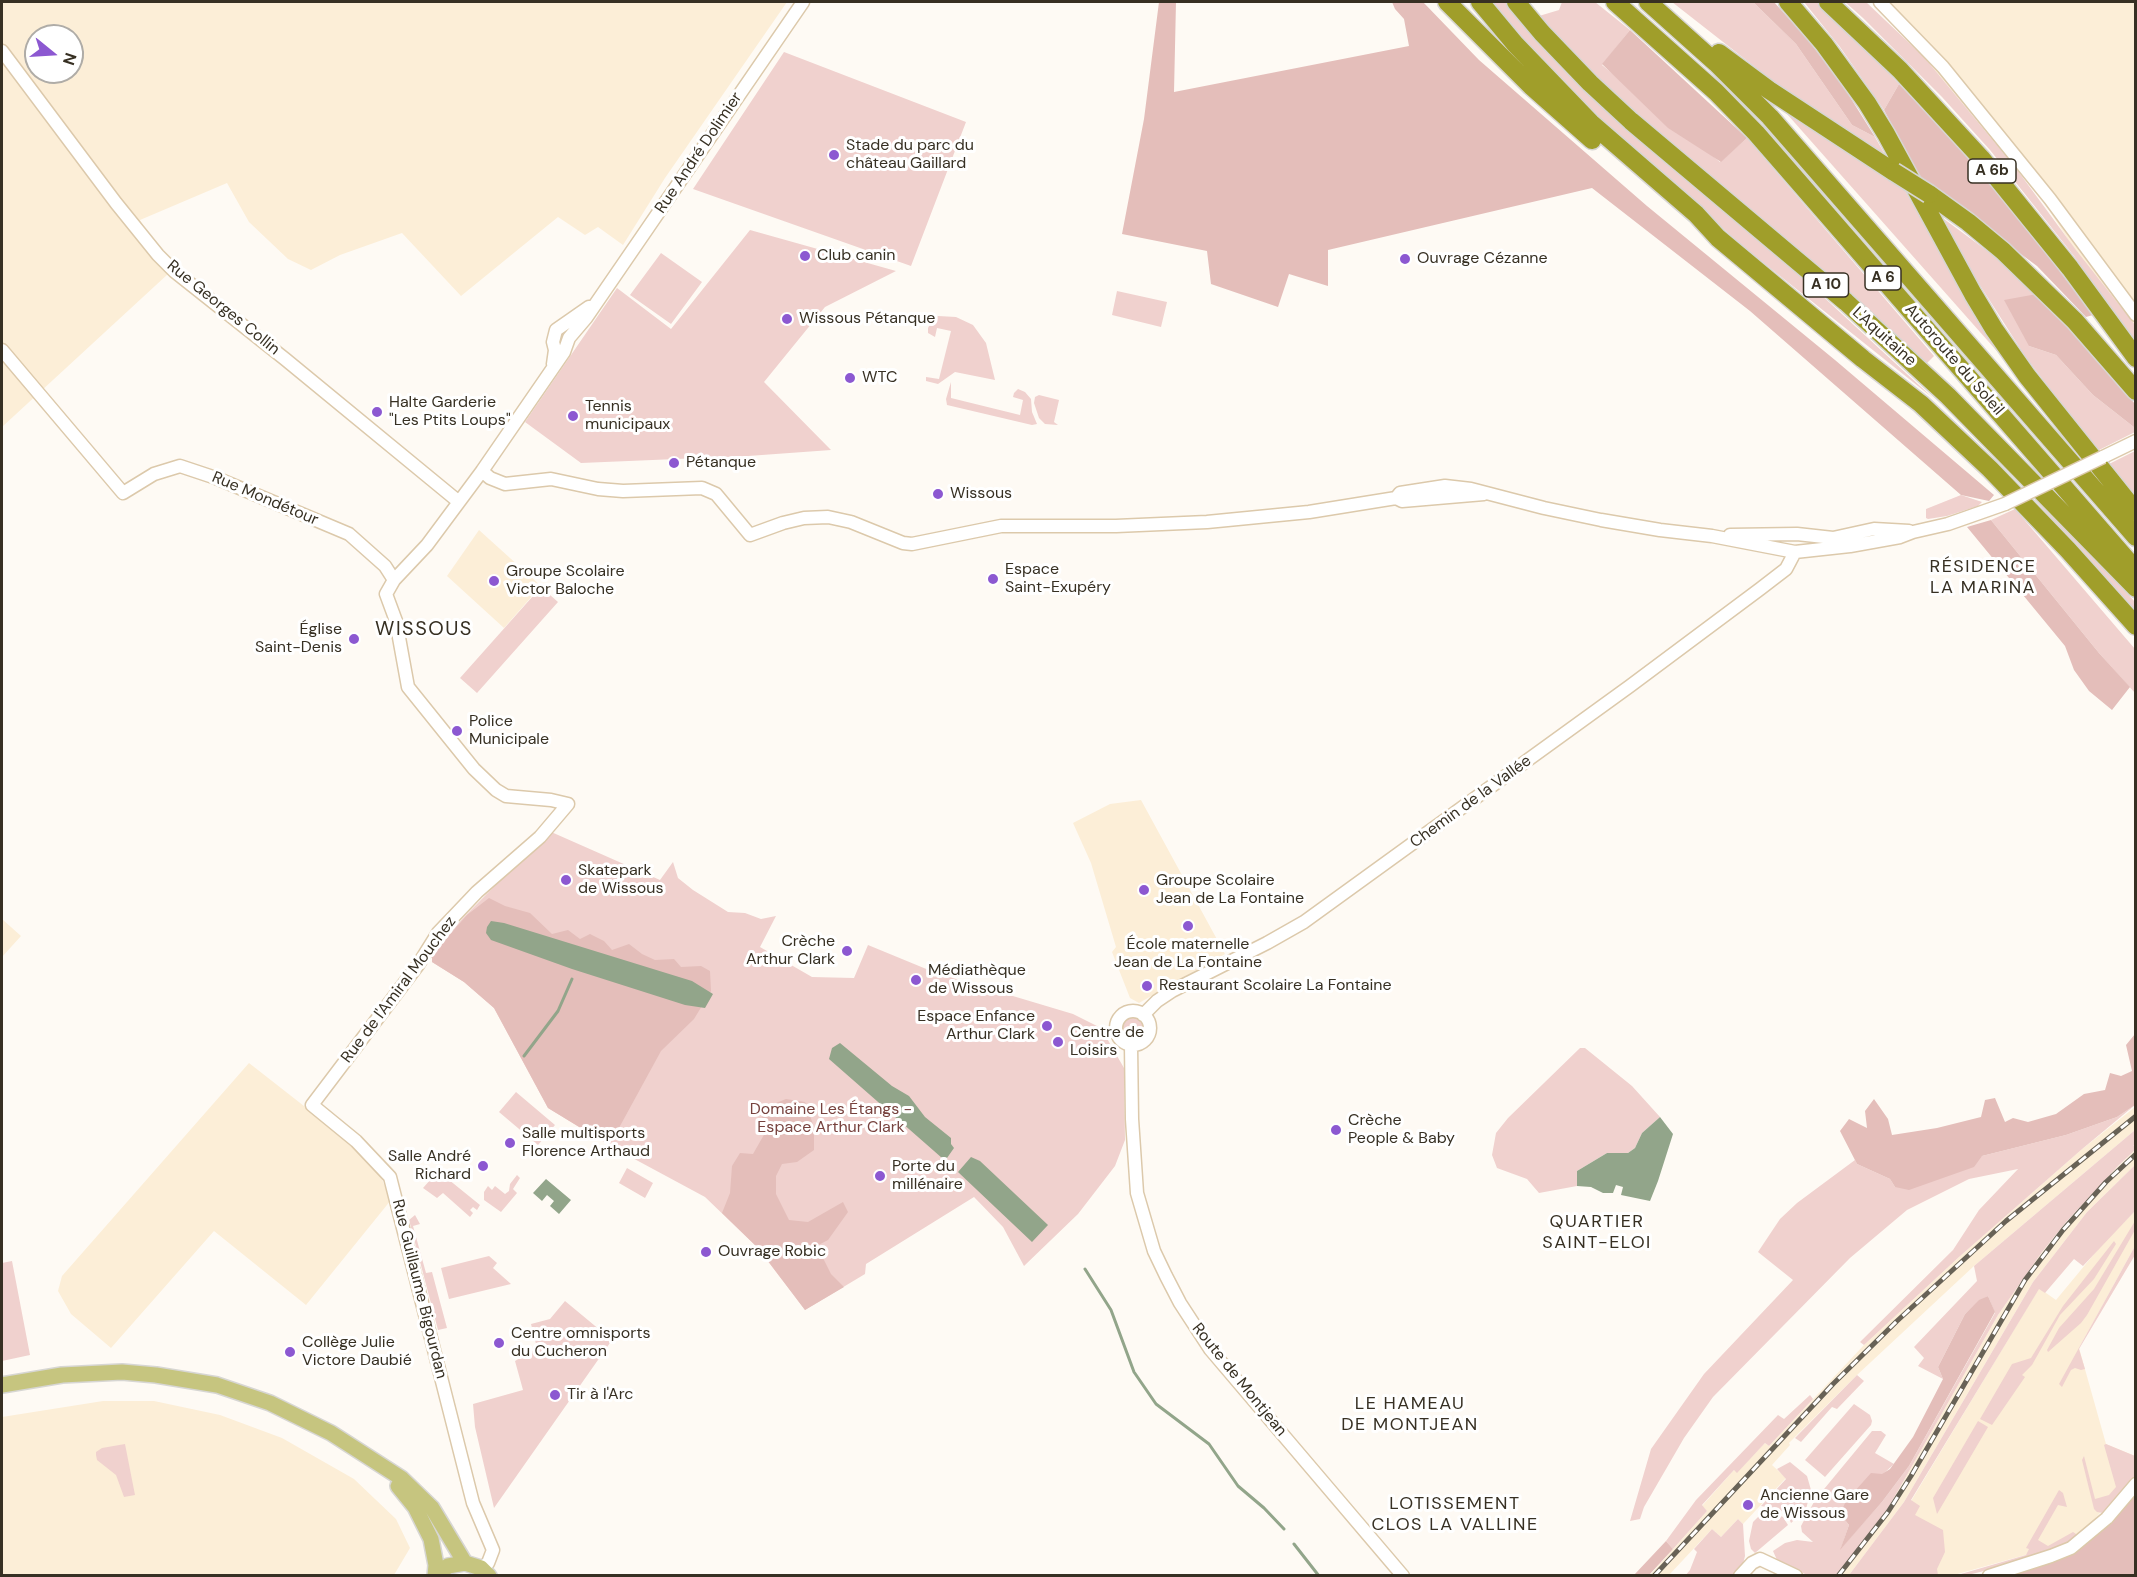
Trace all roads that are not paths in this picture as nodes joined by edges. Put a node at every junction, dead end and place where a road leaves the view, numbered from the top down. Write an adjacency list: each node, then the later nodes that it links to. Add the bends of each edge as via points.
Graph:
1 (803, 2): 17 (street, Rue André Dolimier, via 595,303 575,324 556,330 553,365)
2 (1447, 2): 11 (highway, via 1531,86 1598,145 1693,227)
3 (1480, 2): 11 (highway, via 1591,123 1696,214)
4 (1516, 2): 27 (highway, L'Aquitaine / A 10, via 1590,83 1631,121 1829,288 1948,396)
5 (1615, 2): 25 (highway, Autoroute du Soleil / A 6, via 1756,133)
6 (1648, 2): 15 (highway, bridge, via 1769,90 1968,222 2074,321); 23 (highway, Autoroute du Soleil / A 6, via 1778,126)
7 (1788, 2): 19 (highway, via 1867,103 1994,329)
8 (1828, 2): 14 (highway, A 6b, via 1900,70 1981,158)
9 (1880, 2): 12 (street, via 1943,67)
10 (2, 51): 18 (street, Rue Georges Collin, via 116,203 174,271)
11 (1718, 238): 28 (highway, via 1921,404 2043,522)
12 (2136, 315)
13 (2, 350): 26 (street, Rue Mondétour, via 123,493 154,474 180,466 349,534 385,566)
14 (2136, 358)
15 (2136, 391)
16 (2136, 441): 20 (street, bridge, via 2005,504)
17 (482, 471): 18 (street, Rue André Dolimier); 22 (street, via 505,484 551,479 620,491 702,488 716,494 750,535 804,518 828,517 912,544 1001,526 1207,522 1396,498 1402,501 1484,494 1601,520)
18 (459, 502): 26 (street, Rue André Dolimier, via 427,546)
19 (2136, 512)
20 (1913, 532): 21 (street, via 1874,529 1833,538); 24 (street, via 1850,546)
21 (1796, 534): 22 (street); 24 (street, via 1787,539); 24 (street, via 1804,540 1805,547)
22 (1712, 536): 24 (street)
23 (2136, 537)
24 (1795, 551): 29 (street, Chemin de la Vallée, via 1786,569 1638,681 1304,922 1172,992)
25 (2136, 570)
26 (394, 580): 31 (street, Rue de l'Amiral Mouchez, via 386,597 393,610 408,687 474,770 496,790 506,796 568,804 540,837 477,892 438,933)
27 (2136, 588)
28 (2136, 626)
29 (1143, 1015): 30 (street, via 1149,1032 1143,1042); 30 (street, via 1128,1012 1117,1022 1118,1037)
30 (1131, 1045): 38 (street, Route de Montjean, via 1137,1193 1154,1251 1166,1276 1210,1349)
31 (312, 1105): 36 (street, Rue Guillaume Bigourdan, via 356,1141 390,1177 473,1503 493,1550)
32 (2, 1385): 33 (main road, via 62,1375 123,1372 217,1385 303,1418)
33 (373, 1461): 35 (main road, via 401,1478 428,1502); 37 (main road, via 406,1494 420,1515 432,1545)
34 (2136, 1484): 41 (street, via 2107,1518 2071,1548)
35 (465, 1563): 36 (main road); 37 (main road, via 448,1566)
36 (485, 1572)
37 (435, 1575)
38 (1403, 1575)
39 (1740, 1575): 40 (street, via 1760,1559)
40 (1796, 1575)
41 (1989, 1575)

